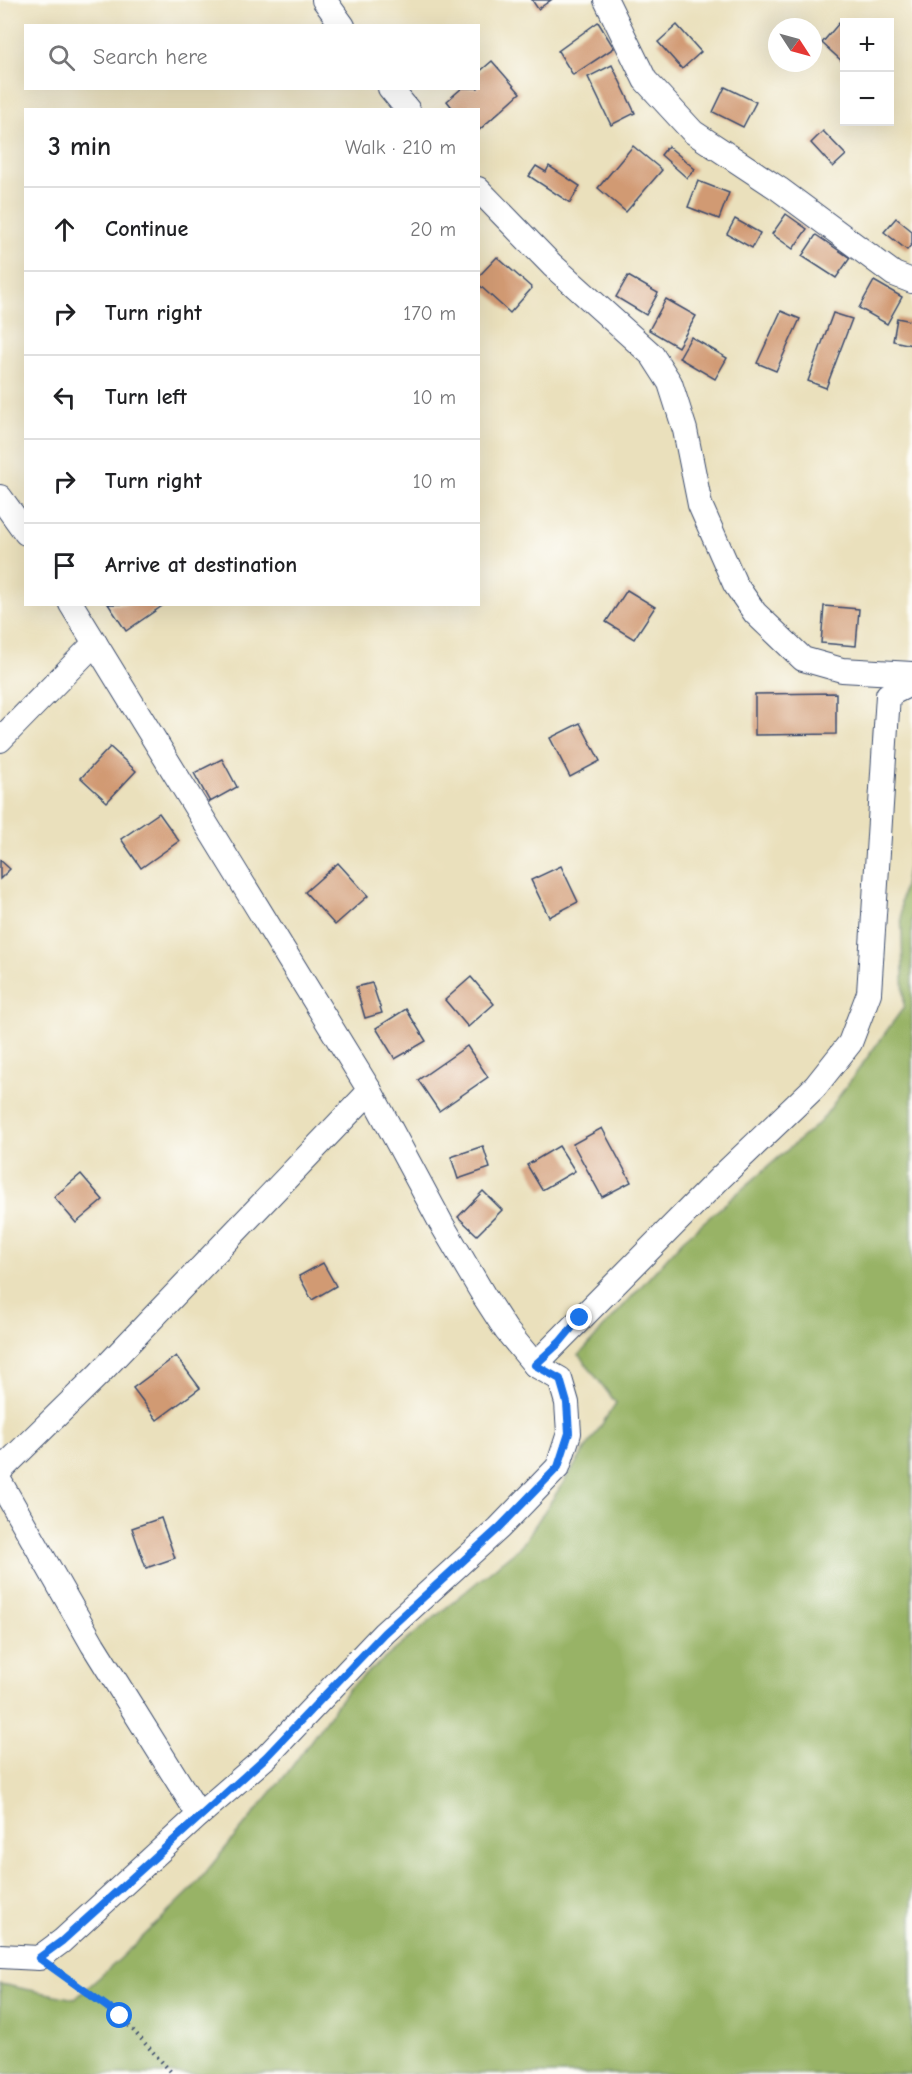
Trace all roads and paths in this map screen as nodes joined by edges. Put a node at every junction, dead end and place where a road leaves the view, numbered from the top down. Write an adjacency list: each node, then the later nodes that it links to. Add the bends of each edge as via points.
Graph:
1 (324, 0): 3 (street)
2 (606, 0): 7 (street, via 645,80 693,132 894,274)
3 (341, 24)
4 (392, 90): 5 (street)
5 (406, 108)
6 (480, 191): 12 (street, via 552,265 652,355 670,383 685,430 700,505 735,584 755,613 803,659 842,670)
7 (912, 281)
8 (0, 497): 9 (street)
9 (24, 529)
10 (72, 606): 11 (street)
11 (95, 643): 14 (street); 15 (street)
12 (912, 674)
13 (912, 682): 16 (street, via 888,695 869,993 850,1043 815,1087)
14 (0, 740)
15 (370, 1091): 16 (street, via 484,1296); 17 (street, via 99,1374)
16 (535, 1365): 19 (street, via 560,1379 567,1403 569,1433 558,1467 499,1528 384,1633 266,1757)
17 (0, 1471)
18 (0, 1482): 19 (street, via 93,1645)
19 (200, 1815): 21 (street)
20 (0, 1956): 21 (street)
21 (39, 1958): 22 (path, via 120,2016)
22 (173, 2074)

